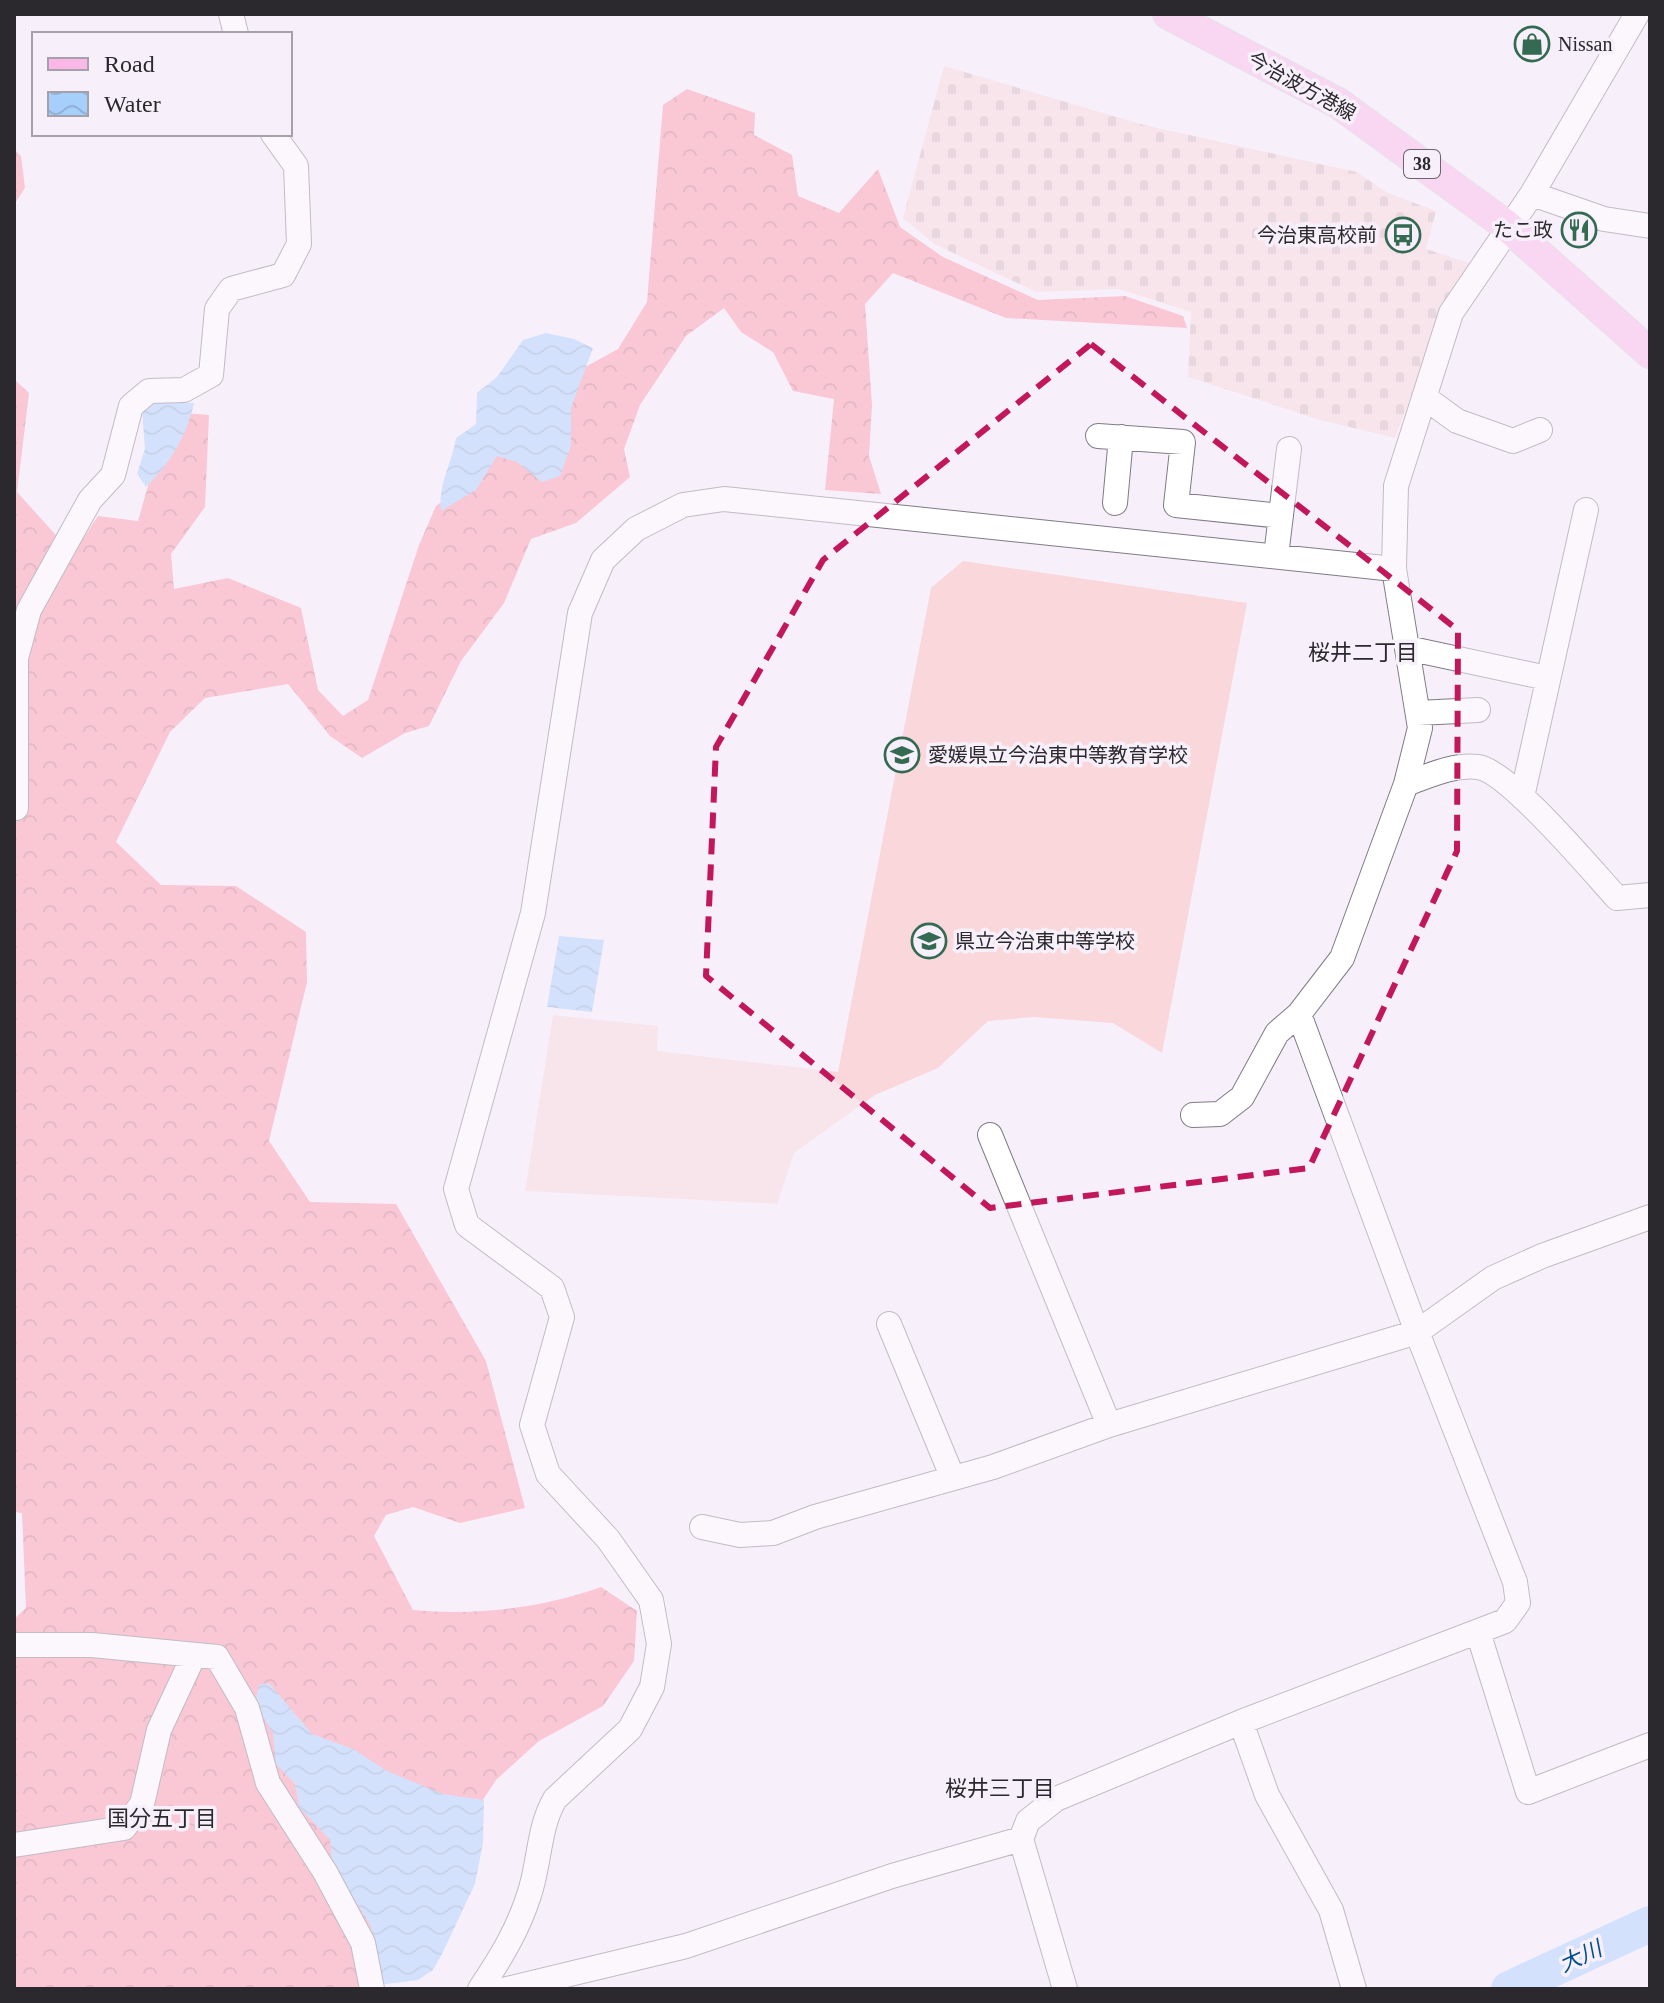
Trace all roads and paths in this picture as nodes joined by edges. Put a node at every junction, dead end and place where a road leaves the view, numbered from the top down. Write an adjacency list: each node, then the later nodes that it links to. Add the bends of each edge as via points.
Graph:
1 (1168, 14): 5 (main road, 今治波方港線 / 38, via 1338,103)
2 (1637, 14): 4 (street)
3 (274, 136): 22 (street, via 296,166 299,244 283,275 231,289 217,309 211,375 184,390 149,391 131,406 113,475 90,500 29,610 16,658)
4 (1532, 194): 5 (street); 6 (street, via 1604,219)
5 (1507, 226): 7 (main road, 今治波方港線 / 38); 8 (street, via 1451,313)
6 (1650, 226)
7 (1650, 353)
8 (1424, 397): 9 (street, via 1457,421 1513,441); 15 (street, via 1396,486)
9 (1540, 430)
10 (1289, 449): 13 (street)
11 (1115, 503): 13 (street, via 1110,436 1183,442 1176,505)
12 (1586, 510): 17 (street)
13 (1281, 516): 14 (street)
14 (1276, 556): 15 (street); 41 (street, via 724,499 683,505 636,529 603,560 580,613 533,913 456,1189 467,1225 552,1288 562,1317 532,1425 548,1474 608,1539 651,1600 659,1644 652,1687 630,1729 555,1799 547,1813 530,1894 511,1941)
15 (1394, 569): 16 (street)
16 (1407, 648): 17 (street); 19 (street)
17 (1547, 678): 21 (street)
18 (1478, 710): 19 (street)
19 (1418, 713): 20 (street, via 1420,728)
20 (1406, 784): 21 (street, via 1456,767 1481,767); 24 (street, via 1342,958)
21 (1522, 797): 23 (street, via 1617,898)
22 (16, 808)
23 (1650, 895)
24 (1299, 1014): 25 (street, via 1277,1033 1242,1097 1220,1114); 29 (street)
25 (1193, 1115)
26 (990, 1135): 30 (street)
27 (1650, 1217): 29 (street, via 1493,1278)
28 (889, 1324): 31 (street)
29 (1417, 1332): 30 (street); 33 (street, via 1515,1582 1518,1603 1505,1621)
30 (1109, 1425): 31 (street, via 993,1467)
31 (952, 1476): 32 (street, via 773,1533 740,1535)
32 (702, 1527)
33 (1478, 1632): 36 (street); 37 (street, via 1528,1792)
34 (14, 1645): 35 (street, via 92,1645)
35 (194, 1655): 39 (street, via 159,1730 142,1804 124,1828); 40 (street, via 217,1657 247,1708 268,1783 363,1943)
36 (1241, 1722): 38 (street, via 1056,1799 1028,1821); 44 (street, via 1267,1795 1331,1910)
37 (1650, 1745)
38 (1021, 1839): 42 (street, via 892,1876 686,1946); 43 (street)
39 (14, 1845)
40 (372, 1989)
41 (480, 1989)
42 (507, 1989)
43 (1065, 1989)
44 (1354, 1989)

